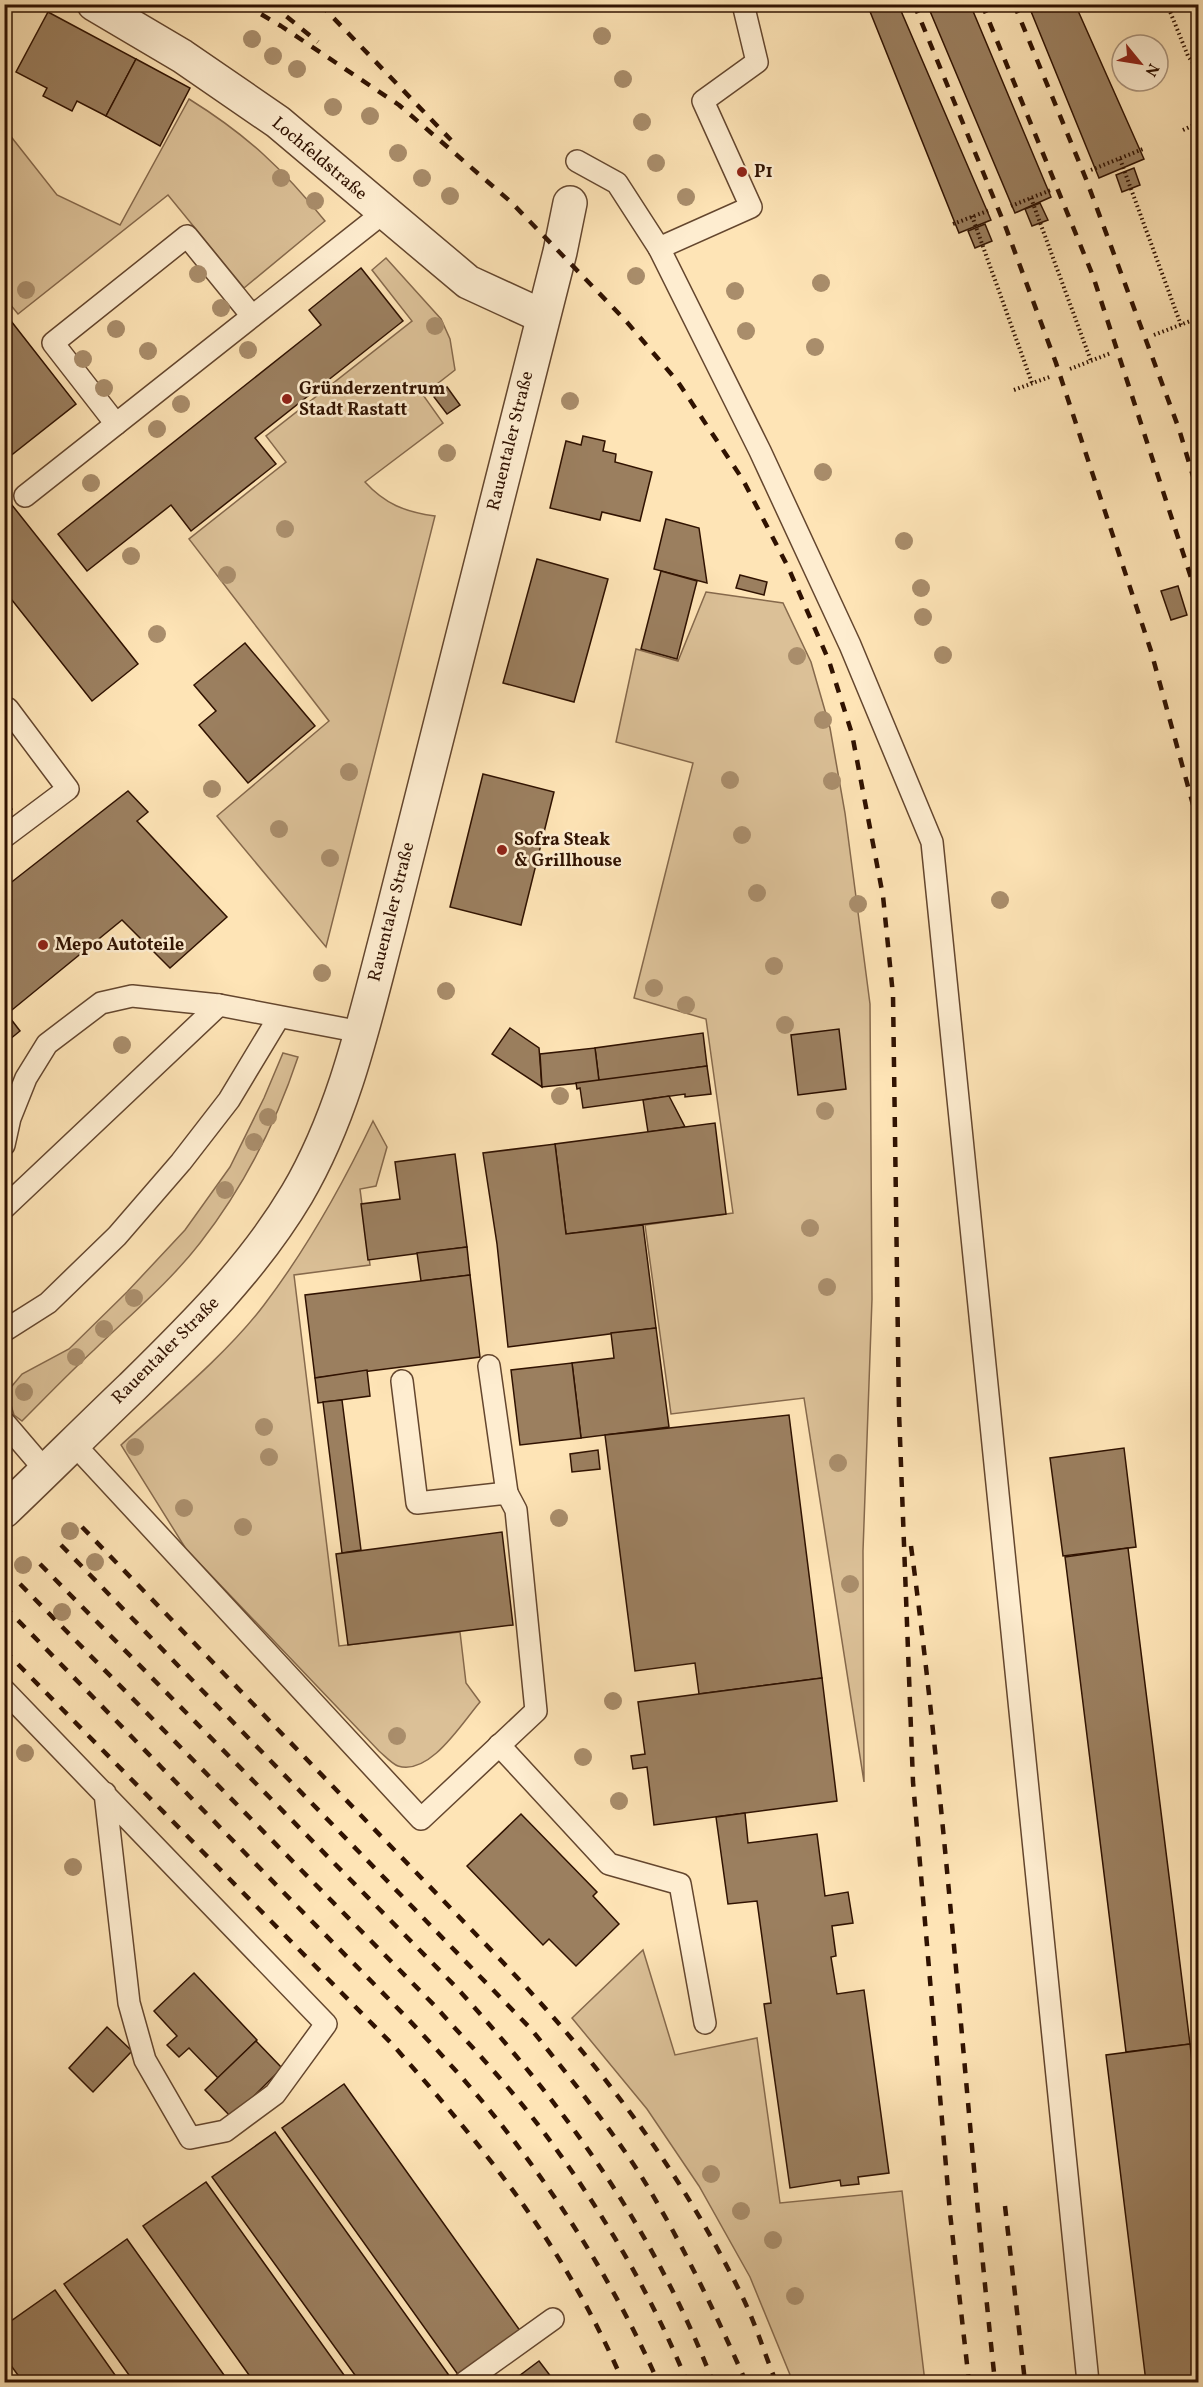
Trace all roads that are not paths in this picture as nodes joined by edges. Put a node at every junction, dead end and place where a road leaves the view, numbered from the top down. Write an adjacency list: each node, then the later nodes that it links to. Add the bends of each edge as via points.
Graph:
1 (94, 4): 5 (street, Lochfeldstraße, via 182,56 278,122)
2 (743, 4): 6 (lane, via 757,62 703,101 751,207)
3 (577, 161): 6 (lane, via 617,183)
4 (570, 203): 8 (street, Rauentaler Straße)
5 (383, 213): 7 (lane); 8 (street, Lochfeldstraße, via 468,282)
6 (658, 248): 32 (lane, via 760,451 845,635 932,842)
7 (252, 316): 9 (lane); 9 (lane, via 187,236 178,243 53,343)
8 (542, 316): 15 (street, Rauentaler Straße)
9 (116, 424): 10 (lane)
10 (25, 496)
11 (8, 709): 12 (lane, via 68,789)
12 (4, 837)
13 (219, 1005): 14 (lane); 16 (lane, via 132,996 101,1003 47,1044 26,1078); 17 (lane)
14 (279, 1017): 15 (lane); 18 (lane, via 229,1100 117,1236 48,1303)
15 (362, 1032): 22 (street, Rauentaler Straße, via 330,1125 298,1193 253,1260 201,1319)
16 (4, 1145)
17 (4, 1208)
18 (4, 1331)
19 (489, 1366): 24 (lane)
20 (402, 1381): 24 (lane, via 417,1503)
21 (4, 1422): 23 (lane)
22 (74, 1443): 23 (street, Rauentaler Straße); 27 (lane, via 421,1819)
23 (45, 1470): 25 (street, Rauentaler Straße)
24 (507, 1493): 27 (lane, via 516,1510 536,1710)
25 (4, 1511)
26 (4, 1690): 28 (lane)
27 (499, 1746): 29 (lane, via 609,1864 681,1884)
28 (105, 1793): 28 (lane, via 326,2024 275,2094 225,2131 190,2138 145,2060 129,2003)
29 (705, 2023)
30 (553, 2319): 31 (lane)
31 (465, 2382)
32 (1088, 2382)

